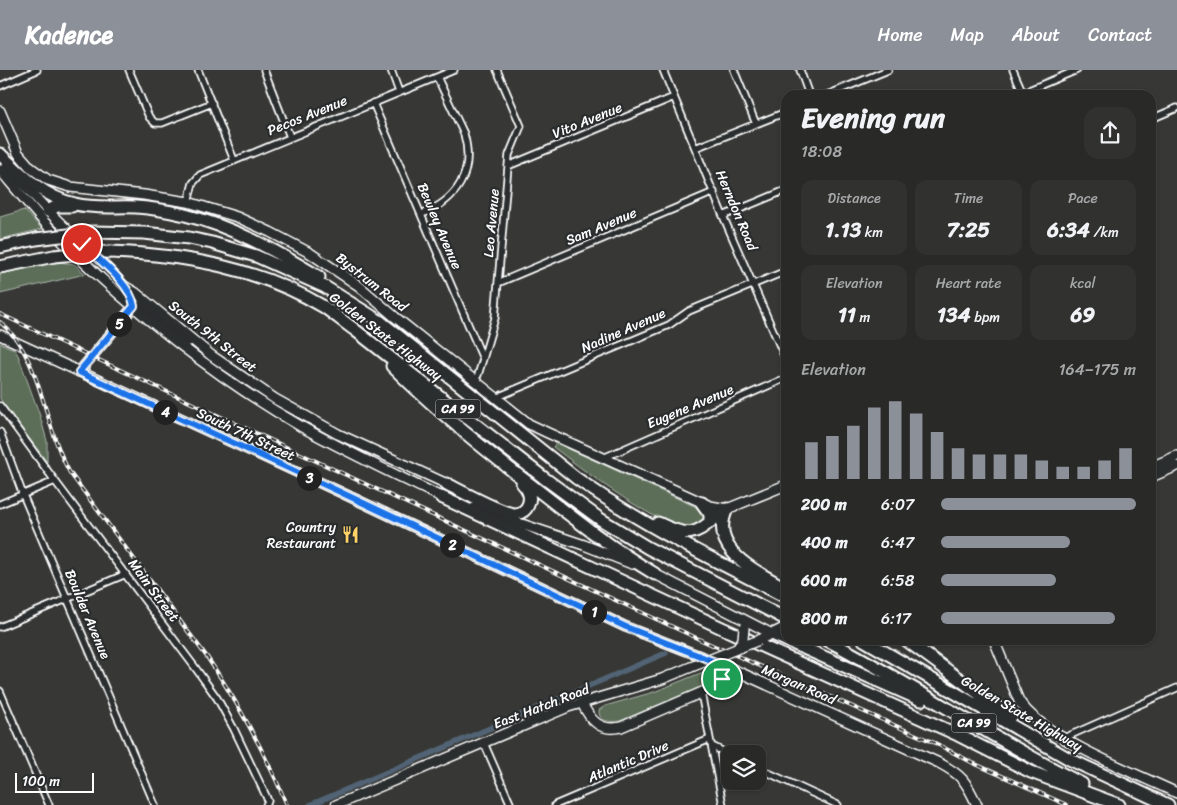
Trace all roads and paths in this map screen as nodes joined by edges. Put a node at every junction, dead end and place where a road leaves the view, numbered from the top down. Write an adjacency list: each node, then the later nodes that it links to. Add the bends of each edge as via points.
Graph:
1 (37, 70): 16 (street)
2 (129, 70): 23 (street, via 154,122 162,123)
3 (198, 70): 23 (street)
4 (264, 70): 30 (street)
5 (391, 70): 21 (street)
6 (454, 70): 15 (street, Pecos Avenue)
7 (497, 70): 34 (street, Leo Avenue, via 520,126)
8 (663, 70): 22 (street, Herndon Road)
9 (734, 70): 29 (street)
10 (800, 70): 17 (street)
11 (888, 70): 14 (street)
12 (1013, 70): 19 (street)
13 (1077, 70): 20 (street)
14 (881, 71): 18 (street)
15 (437, 76): 21 (street, Pecos Avenue); 41 (street, via 464,134 467,160 464,177 452,196)
16 (0, 86)
17 (807, 90)
18 (838, 90)
19 (1020, 90)
20 (1030, 90)
21 (399, 92): 24 (street, Pecos Avenue)
22 (674, 97): 31 (street, Herndon Road); 34 (street, Vito Avenue)
23 (212, 103): 33 (street)
24 (373, 103): 30 (street, Pecos Avenue); 41 (street, Bewley Avenue)
25 (1177, 108): 28 (street)
26 (0, 112): 38 (street, Bystrum Road, via 18,153 48,180 70,187)
27 (781, 114): 29 (street)
28 (1156, 117)
29 (756, 124): 31 (street)
30 (290, 136): 33 (street, Pecos Avenue)
31 (695, 148): 36 (street, Herndon Road)
32 (0, 156): 39 (highway, via 42,190); 40 (street, South 9th Street)
33 (234, 160): 38 (street, Pecos Avenue, via 196,178)
34 (508, 166): 47 (street, Leo Avenue)
35 (0, 170): 43 (street, South 9th Street)
36 (714, 192): 42 (street, Herndon Road); 47 (street, Sam Avenue)
37 (781, 192): 42 (street)
38 (188, 202): 59 (street, Bystrum Road, via 237,217 310,253 359,286)
39 (76, 205): 40 (highway, via 57,206); 51 (highway, via 164,211 232,230 282,254 341,289)
40 (48, 211): 43 (street); 49 (street, South 9th Street)
41 (422, 214): 56 (street, Bewley Avenue)
42 (723, 216): 48 (street, Herndon Road)
43 (46, 224): 50 (street, South 9th Street)
44 (0, 247): 51 (highway, Golden State Highway / CA 99, bridge, via 92,232 182,237 256,256 325,287)
45 (0, 267): 52 (highway, Golden State Highway / CA 99, bridge, via 84,252 171,256 214,264 278,285 325,308)
46 (781, 272): 48 (street, Nadine Avenue)
47 (498, 283): 56 (street, Leo Avenue, via 495,318)
48 (754, 284): 54 (street, Herndon Road); 61 (street, Nadine Avenue, via 689,311 669,325 502,395)
49 (124, 286): 50 (street); 55 (street, South 9th Street)
50 (134, 306): 55 (street, via 142,306); 57 (street); 63 (street, South 9th Street, via 209,366)
51 (381, 322): 75 (highway, Golden State Highway / CA 99)
52 (355, 330): 69 (highway, via 437,409); 87 (highway, Golden State Highway / CA 99, via 600,519 648,548)
53 (0, 335): 57 (street, South 7th Street)
54 (781, 348)
55 (212, 356): 60 (street, South 9th Street)
56 (483, 359): 59 (street, Leo Avenue)
57 (79, 372): 98 (street, South 7th Street, via 626,627)
58 (781, 380): 66 (street, Eugene Avenue)
59 (474, 381): 61 (street, Bystrum Road)
60 (275, 399): 63 (street); 72 (street, South 9th Street, via 338,434)
61 (498, 400): 66 (street, Bystrum Road, via 538,429)
62 (0, 406): 71 (street, Main Street)
63 (270, 407): 76 (street, South 9th Street, via 336,445)
64 (0, 432): 74 (street, Boulder Avenue)
65 (1177, 456): 67 (street)
66 (603, 458): 77 (street, Bystrum Road)
67 (1156, 464)
68 (1177, 466): 70 (street)
69 (509, 469): 72 (highway, via 524,484 530,496 528,506 516,514); 82 (highway, via 604,542)
70 (1156, 474)
71 (55, 482): 74 (street); 81 (street, Main Street)
72 (446, 484)
73 (781, 486): 79 (street)
74 (23, 495): 78 (street); 85 (street, Boulder Avenue)
75 (601, 496): 80 (highway, via 678,532 695,532); 84 (highway, Golden State Highway / CA 99, via 671,538)
76 (441, 497): 82 (street, South 9th Street, via 584,544); 121 (highway, via 958,735 1031,772)
77 (702, 503): 79 (street, Bystrum Road); 80 (highway, via 710,514)
78 (0, 504)
79 (727, 509): 80 (highway); 83 (highway, via 722,528 732,552)
80 (710, 522)
81 (126, 574): 85 (street); 112 (street, Main Street, via 217,698)
82 (656, 574): 86 (street, South 9th Street)
83 (781, 586)
84 (781, 594)
85 (68, 599): 88 (street); 114 (street, Boulder Avenue)
86 (734, 614): 90 (street, South 9th Street); 97 (street, bridge, via 744,628 743,639)
87 (781, 616)
88 (0, 627)
89 (781, 630): 90 (street, East Hatch Road)
90 (772, 634): 91 (highway); 97 (street, East Hatch Road, bridge)
91 (781, 638)
92 (797, 645): 103 (highway)
93 (836, 645): 103 (highway, CA 99)
94 (873, 645): 106 (highway, Golden State Highway / CA 99)
95 (913, 645): 106 (highway)
96 (996, 645): 104 (street, via 1024,708)
97 (737, 649): 102 (street, East Hatch Road, bridge, via 662,679)
98 (728, 667): 101 (street, via 718,683); 120 (street, Morgan Road, via 956,772 963,778)
99 (1177, 688): 104 (street)
100 (0, 691): 113 (street)
101 (701, 693): 102 (street, via 614,729 597,724 589,717); 105 (street)
102 (582, 702): 107 (street, East Hatch Road)
103 (986, 730): 122 (highway, CA 99)
104 (1064, 738): 111 (street)
105 (710, 739): 108 (street); 117 (street, Atlantic Drive)
106 (1042, 742): 123 (highway, Golden State Highway / CA 99, via 1071,760)
107 (484, 743): 115 (street, East Hatch Road); 116 (street)
108 (712, 746): 109 (street); 118 (street)
109 (721, 750)
110 (766, 772): 119 (street)
111 (1177, 793)
112 (267, 803)
113 (48, 805)
114 (155, 805)
115 (336, 805)
116 (511, 805)
117 (554, 805)
118 (723, 805)
119 (838, 805)
120 (977, 805)
121 (1119, 805)
122 (1122, 805)
123 (1168, 805)

